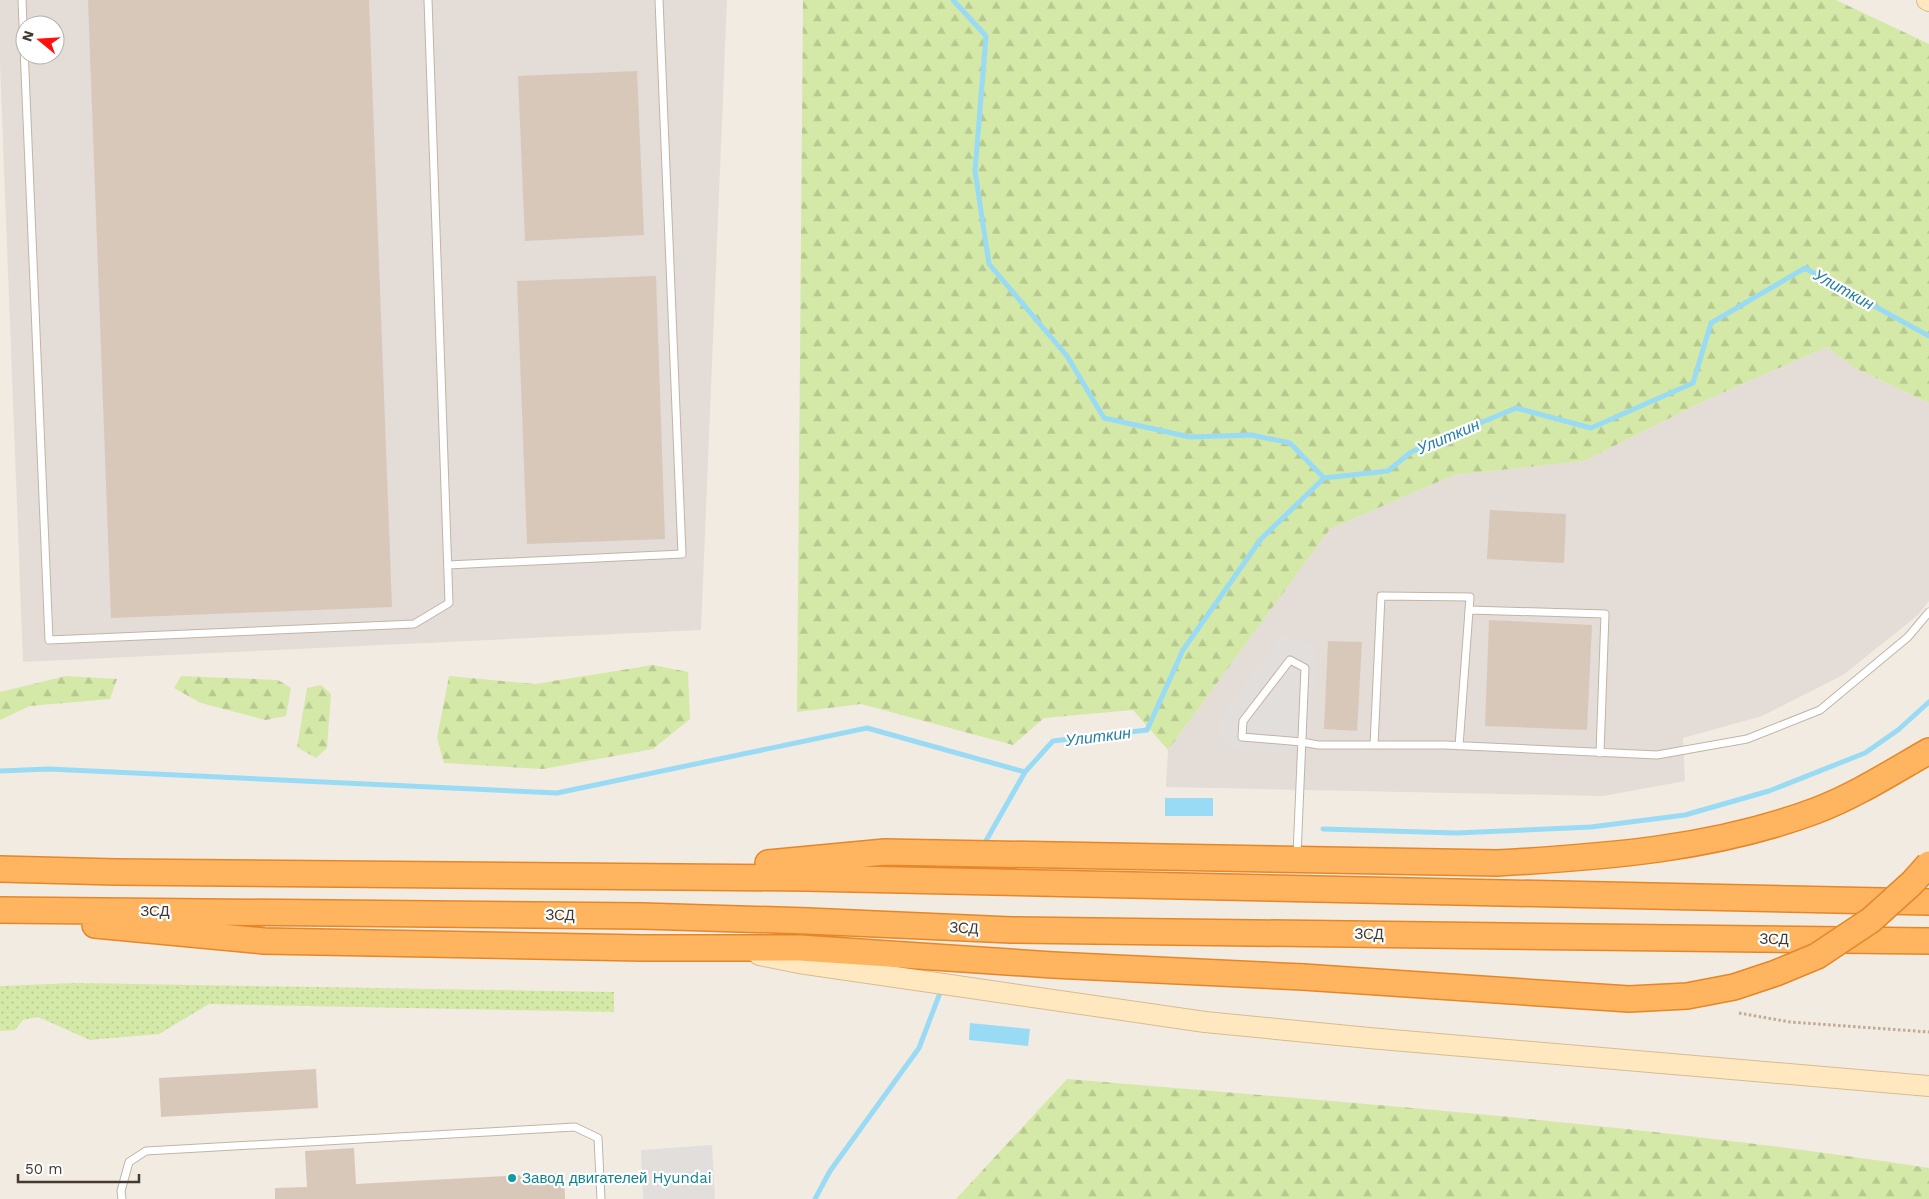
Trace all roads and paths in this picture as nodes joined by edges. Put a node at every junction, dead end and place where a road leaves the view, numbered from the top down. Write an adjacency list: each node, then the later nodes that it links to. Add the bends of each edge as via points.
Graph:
1 (22, 0): 4 (lane, via 49,640 414,624 449,603)
2 (428, 0): 4 (lane)
3 (659, 0): 4 (lane, via 682,554)
4 (448, 566)
5 (1469, 610): 8 (lane, via 1470,597 1381,596); 9 (lane); 11 (lane, via 1604,614)
6 (1929, 612): 11 (lane, via 1908,637 1820,710 1747,739 1657,755)
7 (1302, 742): 7 (lane, via 1305,668 1290,660 1243,721 1242,737); 8 (lane, via 1318,746); 12 (lane)
8 (1374, 746): 9 (lane)
9 (1459, 746): 11 (lane)
10 (1929, 751): 12 (highway, via 1873,784 1816,811 1707,842 1572,859 1497,864)
11 (1600, 753)
12 (1297, 860): 15 (highway, via 885,852)
13 (1929, 864): 20 (highway, bridge, via 1871,920 1817,956 1734,987 1687,996 1629,999 800,948)
14 (0, 869): 15 (highway)
15 (642, 875): 16 (highway)
16 (1929, 902)
17 (0, 910): 19 (highway, ЗСД, via 642,916 1011,930)
18 (0, 916): 20 (highway, via 264,941)
19 (1929, 941)
20 (723, 948): 23 (main road, via 799,963 1205,1022)
21 (1739, 1013): 22 (path, via 1790,1022)
22 (1929, 1032)
23 (1929, 1086)
24 (122, 1199): 25 (lane, via 129,1162 146,1151 576,1126 598,1138)
25 (601, 1199)

